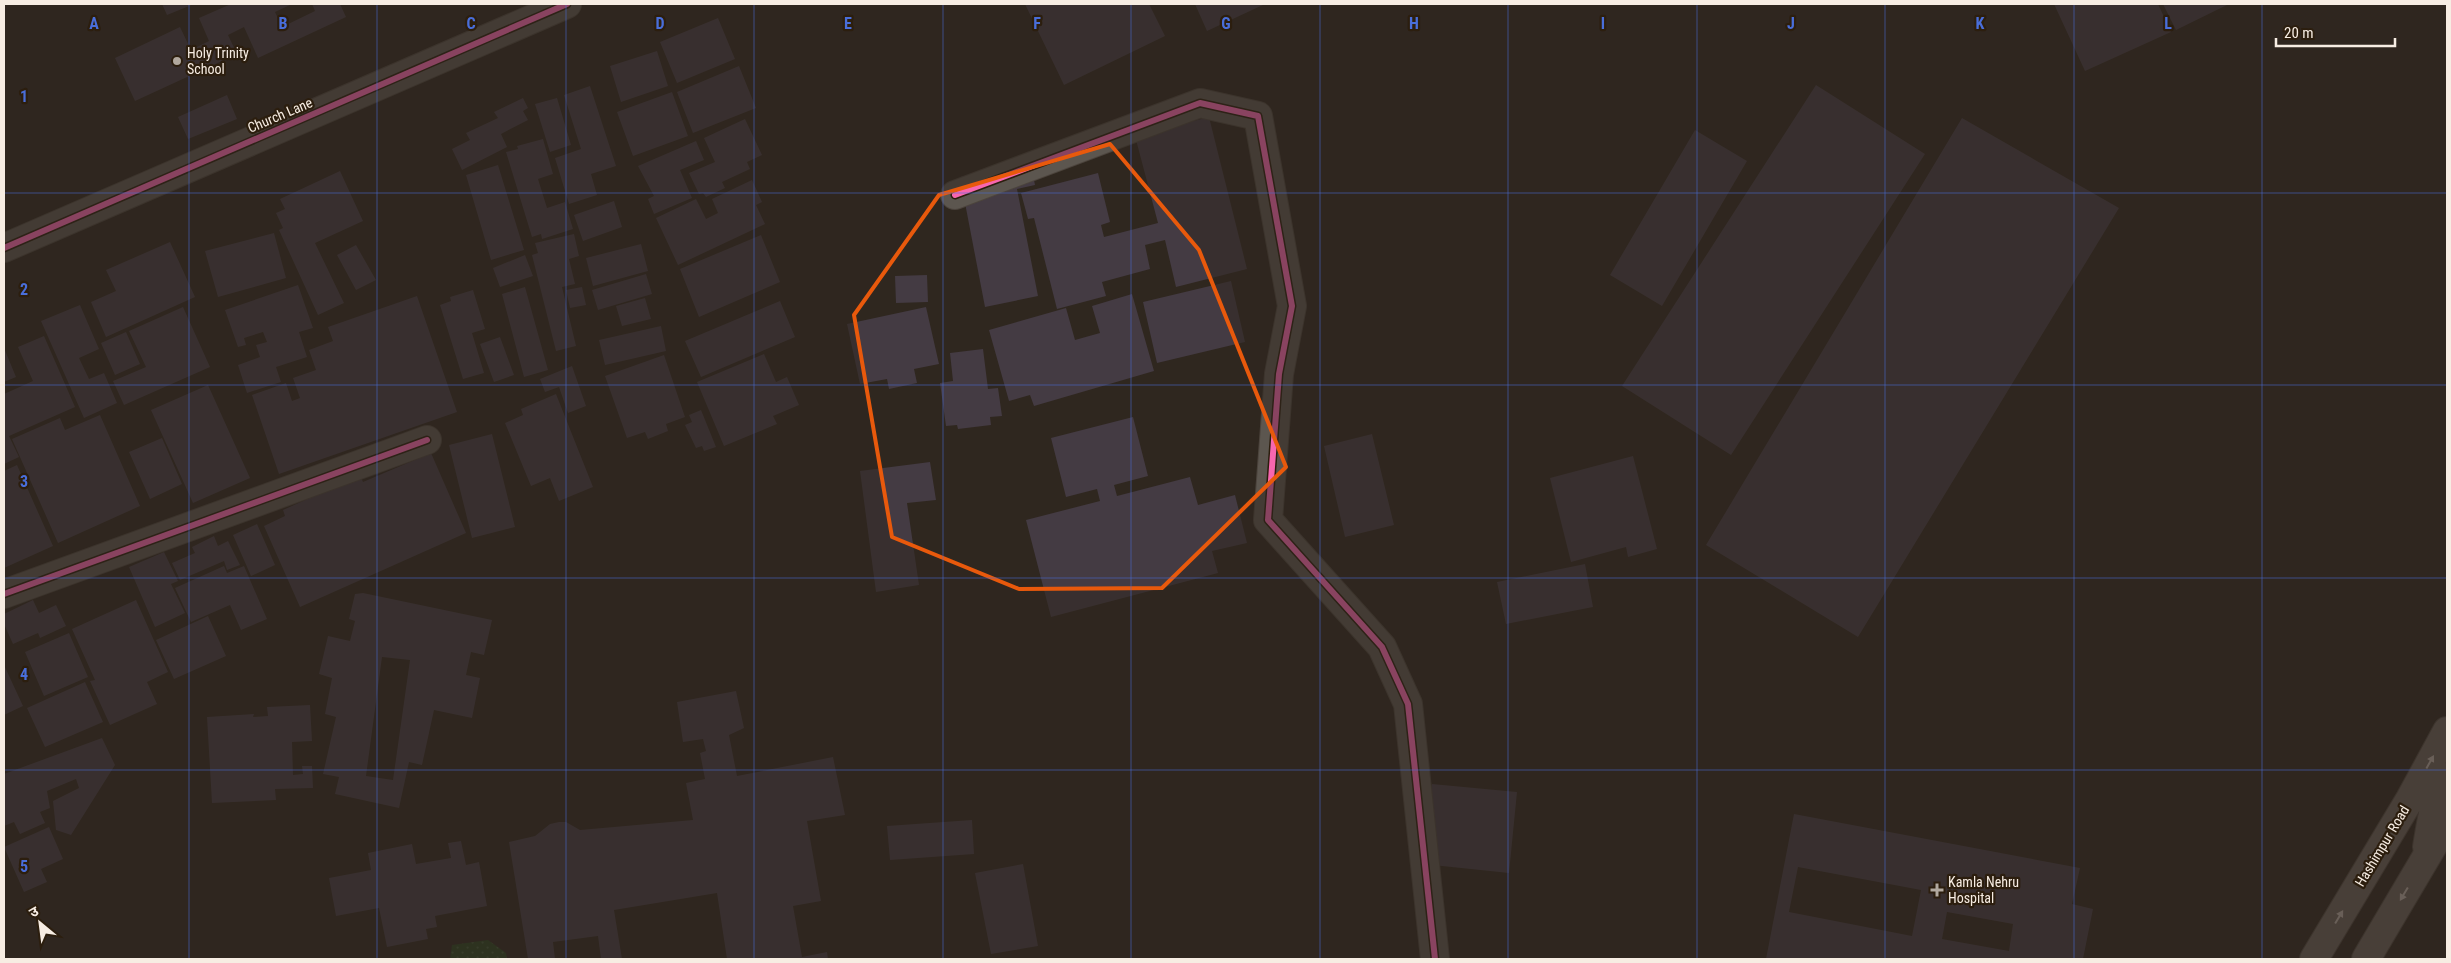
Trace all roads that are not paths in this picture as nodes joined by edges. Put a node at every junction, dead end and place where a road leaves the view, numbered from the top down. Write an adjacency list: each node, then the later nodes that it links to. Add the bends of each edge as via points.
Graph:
1 (567, 4): 3 (street, Church Lane)
2 (955, 195): 8 (street, via 1200,103 1258,116 1292,306 1279,374 1268,520 1382,647 1408,704)
3 (4, 248)
4 (427, 440): 5 (street)
5 (4, 594)
6 (2447, 731): 7 (main road, Hashimpur Road, one-way to 6)
7 (2435, 802): 9 (main road, Hashimpur Road, one-way to 7, via 2388,836); 10 (main road, one-way to 10, via 2425,860)
8 (1435, 959)
9 (2314, 959)
10 (2366, 959)

